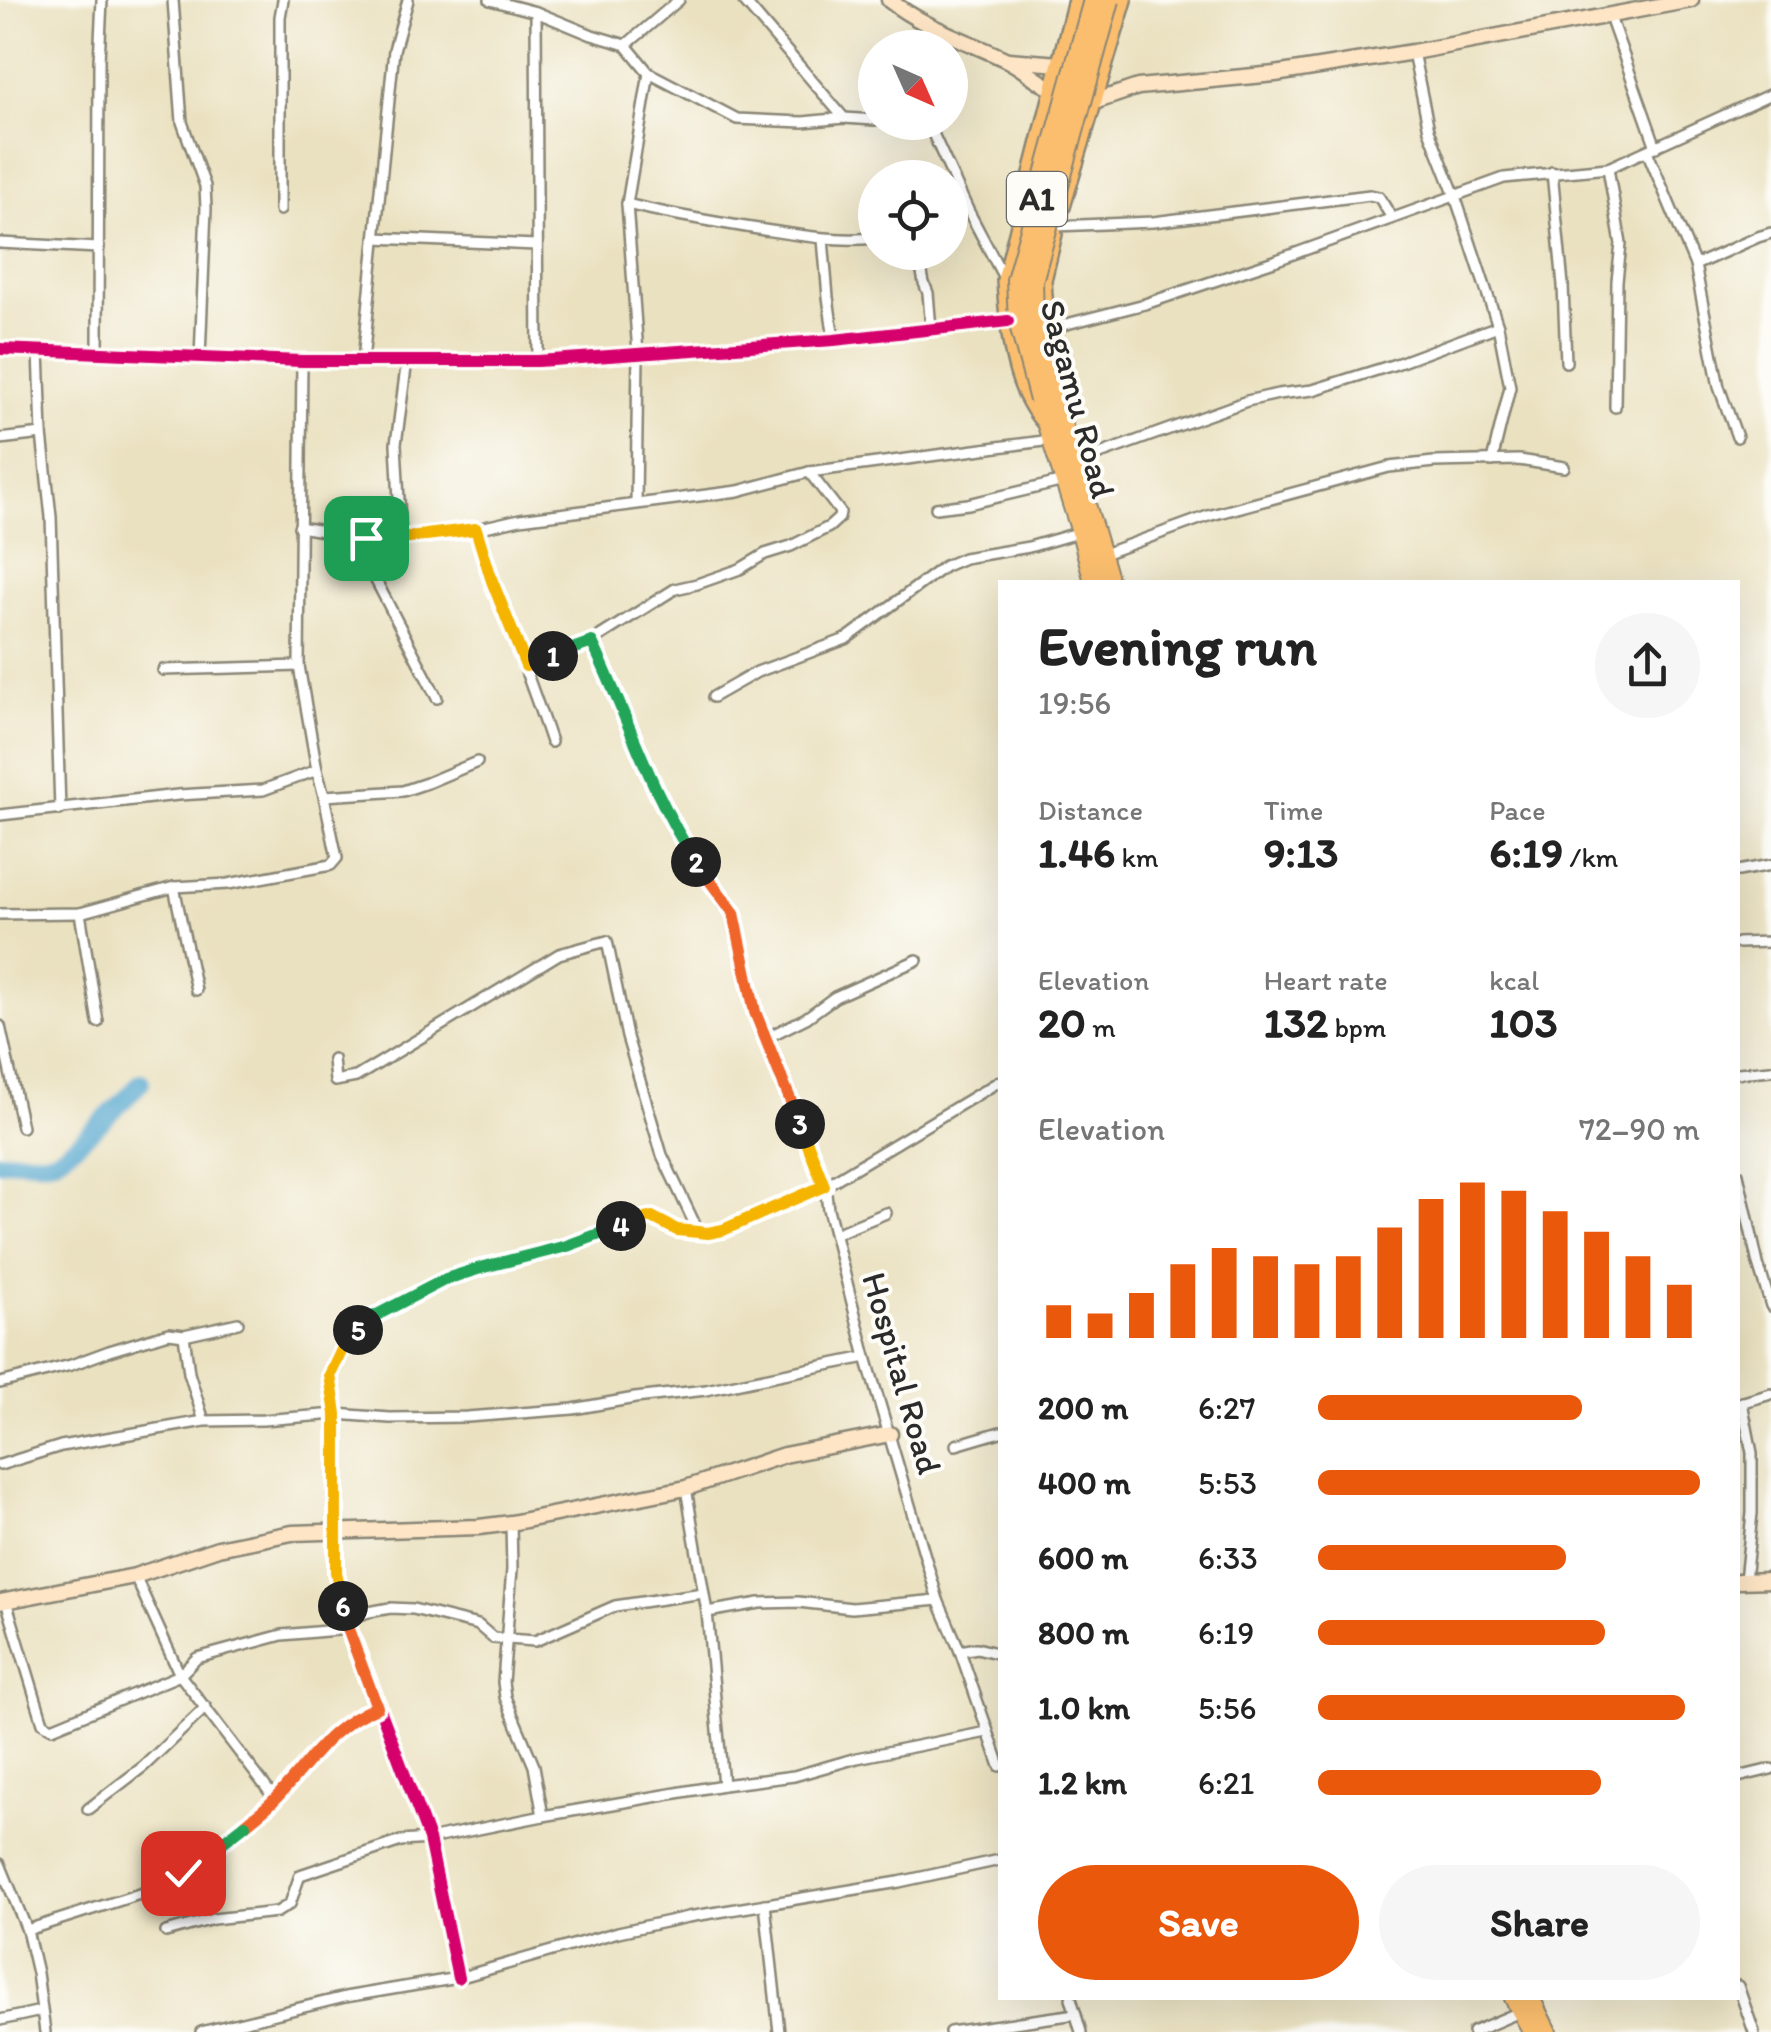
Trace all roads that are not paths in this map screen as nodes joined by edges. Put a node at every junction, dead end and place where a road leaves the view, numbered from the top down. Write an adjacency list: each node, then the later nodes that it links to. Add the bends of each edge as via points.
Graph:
1 (102, 0): 44 (street)
2 (173, 0): 57 (street, via 182,122 205,186)
3 (282, 0): 35 (street)
4 (408, 0): 39 (street, via 394,50)
5 (490, 0): 14 (street)
6 (679, 0): 17 (street)
7 (743, 0): 27 (street)
8 (888, 0): 19 (street)
9 (1076, 0): 20 (main road)
10 (1093, 0): 63 (highway, Sagamu Road / A1, bridge, via 1016,280 1018,320)
11 (1110, 0): 63 (highway, Sagamu Road / A1, bridge, via 1033,281)
12 (1124, 0): 22 (main road)
13 (1692, 0): 15 (street)
14 (506, 2): 16 (street)
15 (1612, 9): 18 (street); 30 (street)
16 (536, 12): 17 (street); 43 (street)
17 (626, 45): 21 (street)
18 (1413, 52): 24 (street); 33 (street, via 1429,130)
19 (1007, 60): 20 (street); 23 (street)
20 (1060, 64): 22 (street); 23 (main road)
21 (649, 73): 27 (street, via 737,119); 34 (street)
22 (1100, 79): 24 (street); 26 (main road)
23 (1052, 90): 26 (street); 47 (main road)
24 (1122, 93): 26 (street)
25 (1771, 94): 30 (street)
26 (1094, 102): 37 (main road)
27 (844, 118): 28 (street)
28 (858, 119)
29 (936, 140): 47 (street)
30 (1652, 149): 31 (street); 45 (street)
31 (1608, 168): 32 (street); 64 (street, via 1621,244)
32 (1552, 172): 33 (street, via 1504,178); 62 (street)
33 (1454, 196): 36 (street); 49 (street)
34 (626, 204): 40 (street); 56 (street)
35 (280, 210)
36 (1392, 218): 37 (street, via 1370,195 1153,222); 51 (street, via 1145,304)
37 (1056, 226): 51 (main road, via 1044,280)
38 (1771, 234): 45 (street)
39 (375, 238): 43 (street); 60 (street)
40 (823, 239): 41 (street); 52 (street)
41 (858, 240)
42 (0, 242): 44 (street)
43 (536, 245): 61 (street)
44 (99, 248): 55 (street)
45 (1695, 265): 67 (street, via 1719,387)
46 (921, 270): 50 (street)
47 (1004, 280): 48 (main road)
48 (1008, 321): 50 (street); 65 (main road, via 1032,409)
49 (1498, 326): 69 (street, via 1510,387); 70 (street, via 1313,390 1247,402)
50 (932, 329): 52 (street)
51 (1046, 329): 65 (main road, via 1062,395)
52 (834, 340): 56 (street)
53 (0, 349): 54 (street)
54 (39, 350): 55 (street); 66 (street)
55 (98, 352): 57 (street)
56 (638, 353): 61 (street); 74 (street)
57 (200, 358): 59 (street)
58 (407, 360): 60 (street); 61 (street); 80 (street, via 396,444)
59 (302, 361): 60 (street); 76 (street)
60 (364, 361)
61 (538, 361)
62 (1566, 362)
63 (1046, 396): 65 (highway, Sagamu Road / A1)
64 (1615, 408)
65 (1052, 427): 70 (highway, Sagamu Road / A1); 72 (street); 73 (highway, Sagamu Road / A1)
66 (42, 434): 68 (street); 94 (street)
67 (1737, 436)
68 (0, 439)
69 (1492, 461): 71 (street); 81 (street, via 1389,468 1208,516)
70 (1075, 463): 81 (highway, Sagamu Road / A1)
71 (1564, 466)
72 (809, 472): 74 (street, via 738,492); 84 (street, via 840,512 829,527 740,569 675,589)
73 (1064, 481): 75 (street); 78 (highway, Sagamu Road / A1)
74 (636, 503): 77 (street)
75 (936, 508)
76 (299, 527): 79 (street); 85 (street)
77 (476, 529): 80 (street); 86 (street)
78 (1081, 532): 82 (highway, Sagamu Road / A1); 88 (street, via 945,566 846,640 757,672)
79 (366, 538): 80 (street); 89 (street, via 370,570)
80 (401, 538)
81 (1101, 556): 83 (highway, Sagamu Road / A1)
82 (1093, 580)
83 (1108, 580)
84 (592, 642): 86 (street); 107 (street, Hospital Road, via 657,794 734,913)
85 (299, 666): 87 (street); 92 (street)
86 (526, 666): 90 (street)
87 (163, 670)
88 (713, 697)
89 (436, 698)
90 (551, 742)
91 (477, 762): 93 (street, via 402,791)
92 (316, 770): 93 (street); 94 (street, via 263,790)
93 (324, 796): 98 (street, via 337,858 331,865)
94 (60, 810): 95 (street)
95 (0, 815)
96 (1771, 864): 97 (street)
97 (1740, 870)
98 (174, 887): 99 (street); 104 (street)
99 (80, 913): 100 (street); 105 (street)
100 (0, 914)
101 (1771, 942): 102 (street)
102 (1740, 944)
103 (917, 960): 107 (street)
104 (196, 990)
105 (98, 1022)
106 (0, 1026): 112 (street)
107 (764, 1039): 114 (street, Hospital Road)
108 (333, 1059): 116 (street, via 336,1081 356,1077 559,954 606,941 662,1155)
109 (1771, 1070): 110 (street)
110 (1740, 1072)
111 (998, 1082): 114 (street)
112 (22, 1127)
113 (1740, 1183): 119 (street)
114 (824, 1186): 116 (street, via 723,1230); 117 (street, Hospital Road)
115 (886, 1213): 117 (street)
116 (698, 1231): 127 (street, via 644,1218 446,1279 371,1318 345,1343 330,1375)
117 (835, 1234): 123 (street, Hospital Road)
118 (1771, 1261): 119 (street)
119 (1758, 1264): 120 (street)
120 (1770, 1301)
121 (238, 1324): 122 (street)
122 (184, 1335): 124 (street, via 169,1333); 128 (street)
123 (866, 1356): 127 (street, via 573,1409 467,1417); 130 (street, Hospital Road)
124 (0, 1383)
125 (1771, 1394): 126 (street)
126 (1740, 1403): 138 (street, via 1752,1454 1752,1512)
127 (336, 1414): 128 (street); 135 (street)
128 (204, 1421): 132 (street)
129 (998, 1433): 131 (street)
130 (890, 1434): 133 (street, via 784,1455); 140 (street, Hospital Road)
131 (956, 1445)
132 (0, 1464)
133 (686, 1488): 134 (street); 139 (street)
134 (511, 1522): 135 (street); 144 (street)
135 (338, 1532): 136 (street, via 236,1544); 143 (street, via 336,1572)
136 (136, 1576): 141 (street); 147 (street)
137 (1771, 1580): 138 (street)
138 (1741, 1581)
139 (703, 1593): 142 (street); 144 (street, via 615,1606 535,1641)
140 (938, 1600): 142 (street, via 852,1608 760,1603); 145 (street, Hospital Road)
141 (3, 1602): 147 (street, via 43,1723 52,1728)
142 (707, 1612): 154 (street)
143 (347, 1624): 144 (street, via 369,1612 413,1609); 147 (street, via 197,1658); 149 (street)
144 (508, 1639): 157 (street, via 503,1682 534,1766)
145 (960, 1652): 146 (street); 150 (street, Hospital Road)
146 (998, 1653)
147 (180, 1675): 148 (street)
148 (206, 1707): 155 (street); 156 (street)
149 (377, 1707): 155 (street, via 321,1743); 158 (street)
150 (988, 1732): 151 (street, Hospital Road); 154 (street)
151 (998, 1758)
152 (1771, 1770): 153 (street)
153 (1740, 1776)
154 (724, 1785): 157 (street)
155 (276, 1799): 163 (street, via 183,1873 149,1891)
156 (88, 1809)
157 (543, 1816): 158 (street)
158 (429, 1839): 164 (street, via 401,1841 300,1875 290,1904 277,1912 213,1918); 165 (street)
159 (998, 1860): 162 (street)
160 (0, 1864): 161 (street)
161 (4, 1880): 163 (street)
162 (764, 1904): 165 (street, via 618,1932); 174 (street)
163 (27, 1930): 169 (street)
164 (166, 1932)
165 (458, 1978): 173 (street)
166 (1740, 1992): 180 (street)
167 (1072, 2000): 170 (street)
168 (1522, 2002): 177 (street); 178 (highway); 179 (highway)
169 (41, 2011): 171 (street); 172 (street)
170 (1076, 2014): 175 (street); 176 (street)
171 (0, 2020)
172 (45, 2032)
173 (201, 2032)
174 (779, 2032)
175 (950, 2032)
176 (1081, 2032)
177 (1474, 2032)
178 (1533, 2032)
179 (1547, 2032)
180 (1754, 2032)

